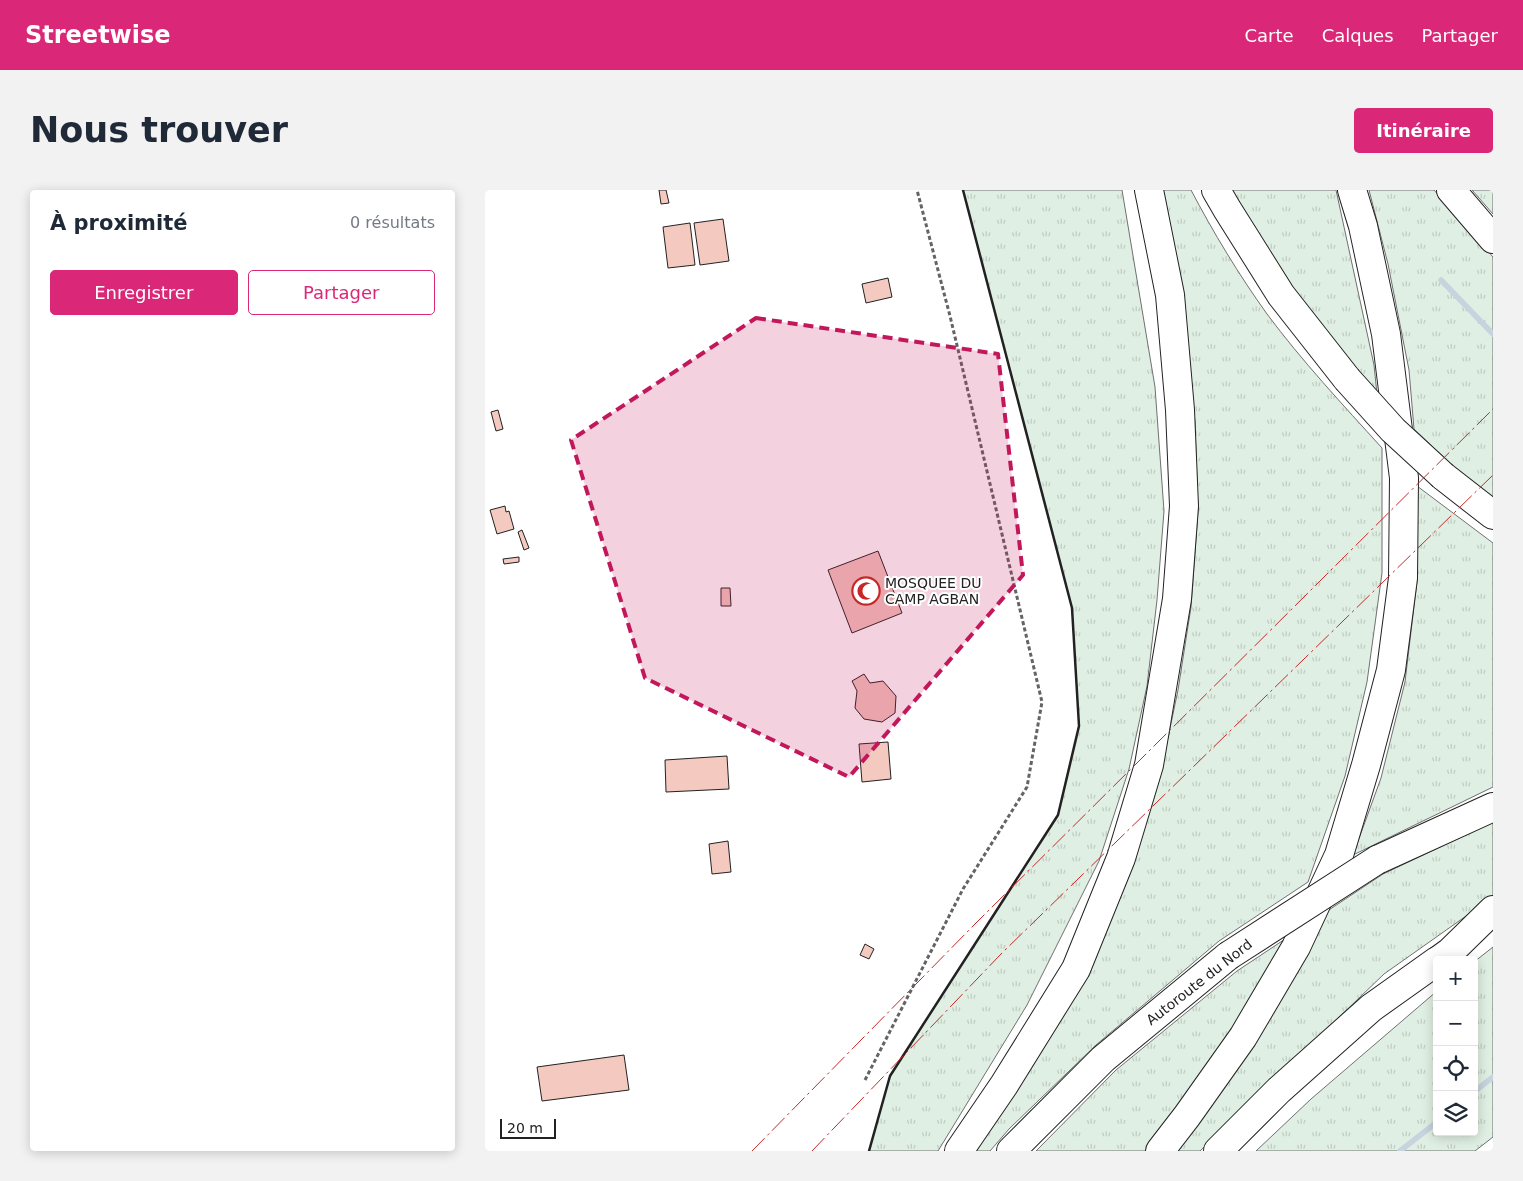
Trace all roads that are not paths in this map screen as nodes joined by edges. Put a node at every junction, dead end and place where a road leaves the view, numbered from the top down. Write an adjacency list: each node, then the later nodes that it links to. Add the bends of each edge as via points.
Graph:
1 (1149, 190): 13 (highway, via 1170,295 1185,506 1177,600 1149,765 1121,858 1076,969)
2 (1216, 190): 6 (highway, bridge, via 1281,295 1347,379 1393,430 1443,476)
3 (1352, 190): 15 (highway, via 1386,334 1404,478 1403,578 1391,670 1339,855 1296,947 1243,1037)
4 (1451, 190): 5 (highway)
5 (1493, 239)
6 (1493, 515)
7 (1493, 807): 14 (highway, Autoroute du Nord, bridge, via 1377,860 1228,956 1103,1059)
8 (1493, 910): 10 (highway)
9 (1493, 931): 11 (highway)
10 (1444, 956)
11 (1446, 956)
12 (1433, 964): 16 (highway, via 1371,1008 1279,1090)
13 (959, 1151)
14 (1011, 1151)
15 (1160, 1151)
16 (1218, 1151)

